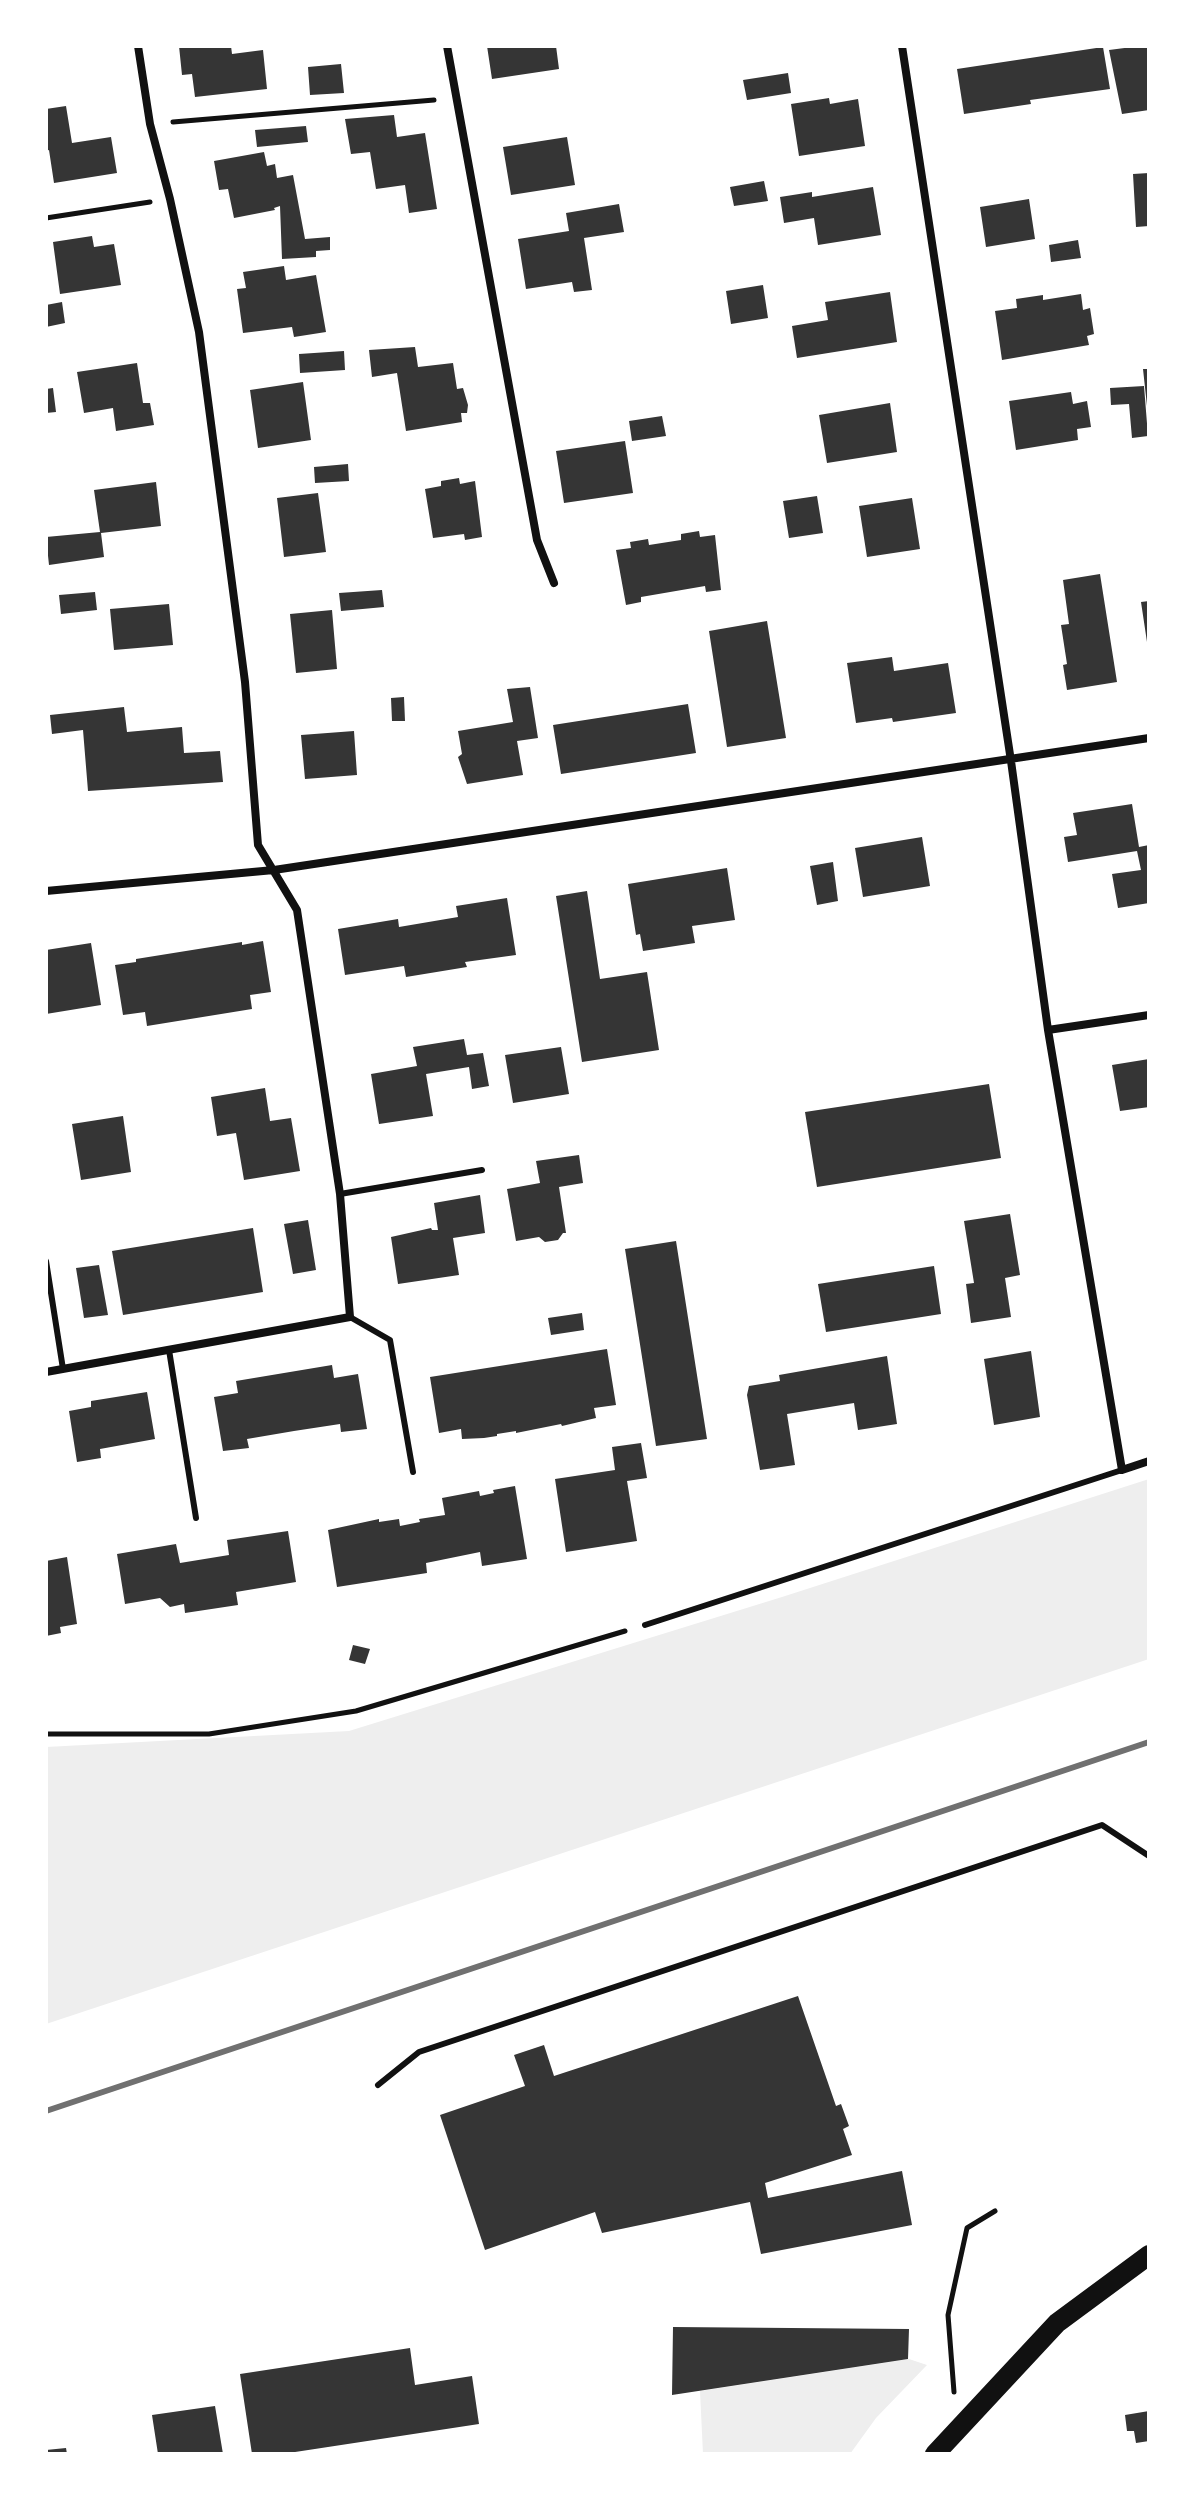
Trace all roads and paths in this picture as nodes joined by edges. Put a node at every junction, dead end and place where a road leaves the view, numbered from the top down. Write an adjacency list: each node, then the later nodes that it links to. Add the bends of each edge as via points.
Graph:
1 (138, 46): 5 (street)
2 (447, 46): 4 (street)
3 (902, 46): 10 (street)
4 (455, 99): 5 (path); 8 (street, via 537,540)
5 (150, 124): 6 (street)
6 (170, 199): 7 (path); 11 (street, via 199,332 245,682 258,845)
7 (46, 218)
8 (554, 583)
9 (1149, 738): 10 (street)
10 (1011, 761): 11 (street); 14 (street)
11 (274, 870): 12 (street); 16 (street, via 297,910)
12 (46, 891)
13 (1149, 1015): 14 (street)
14 (1048, 1030): 23 (street)
15 (482, 1170): 16 (lane)
16 (340, 1194): 18 (street)
17 (46, 1261): 20 (lane)
18 (350, 1317): 19 (street); 24 (lane, via 390,1340)
19 (169, 1350): 20 (street); 25 (lane)
20 (63, 1369): 21 (street)
21 (46, 1372)
22 (1149, 1461): 23 (street)
23 (1122, 1470): 26 (lane)
24 (413, 1472)
25 (196, 1518)
26 (645, 1625): 27 (path, via 356,1711 209,1734)
27 (46, 1734)
28 (1149, 1856): 29 (lane, via 1102,1825 419,2052)
29 (378, 2085)
30 (995, 2211): 32 (path, via 967,2228 948,2315)
31 (1149, 2255): 32 (main road, via 1057,2323)
32 (957, 2428): 33 (main road)
33 (935, 2454)

